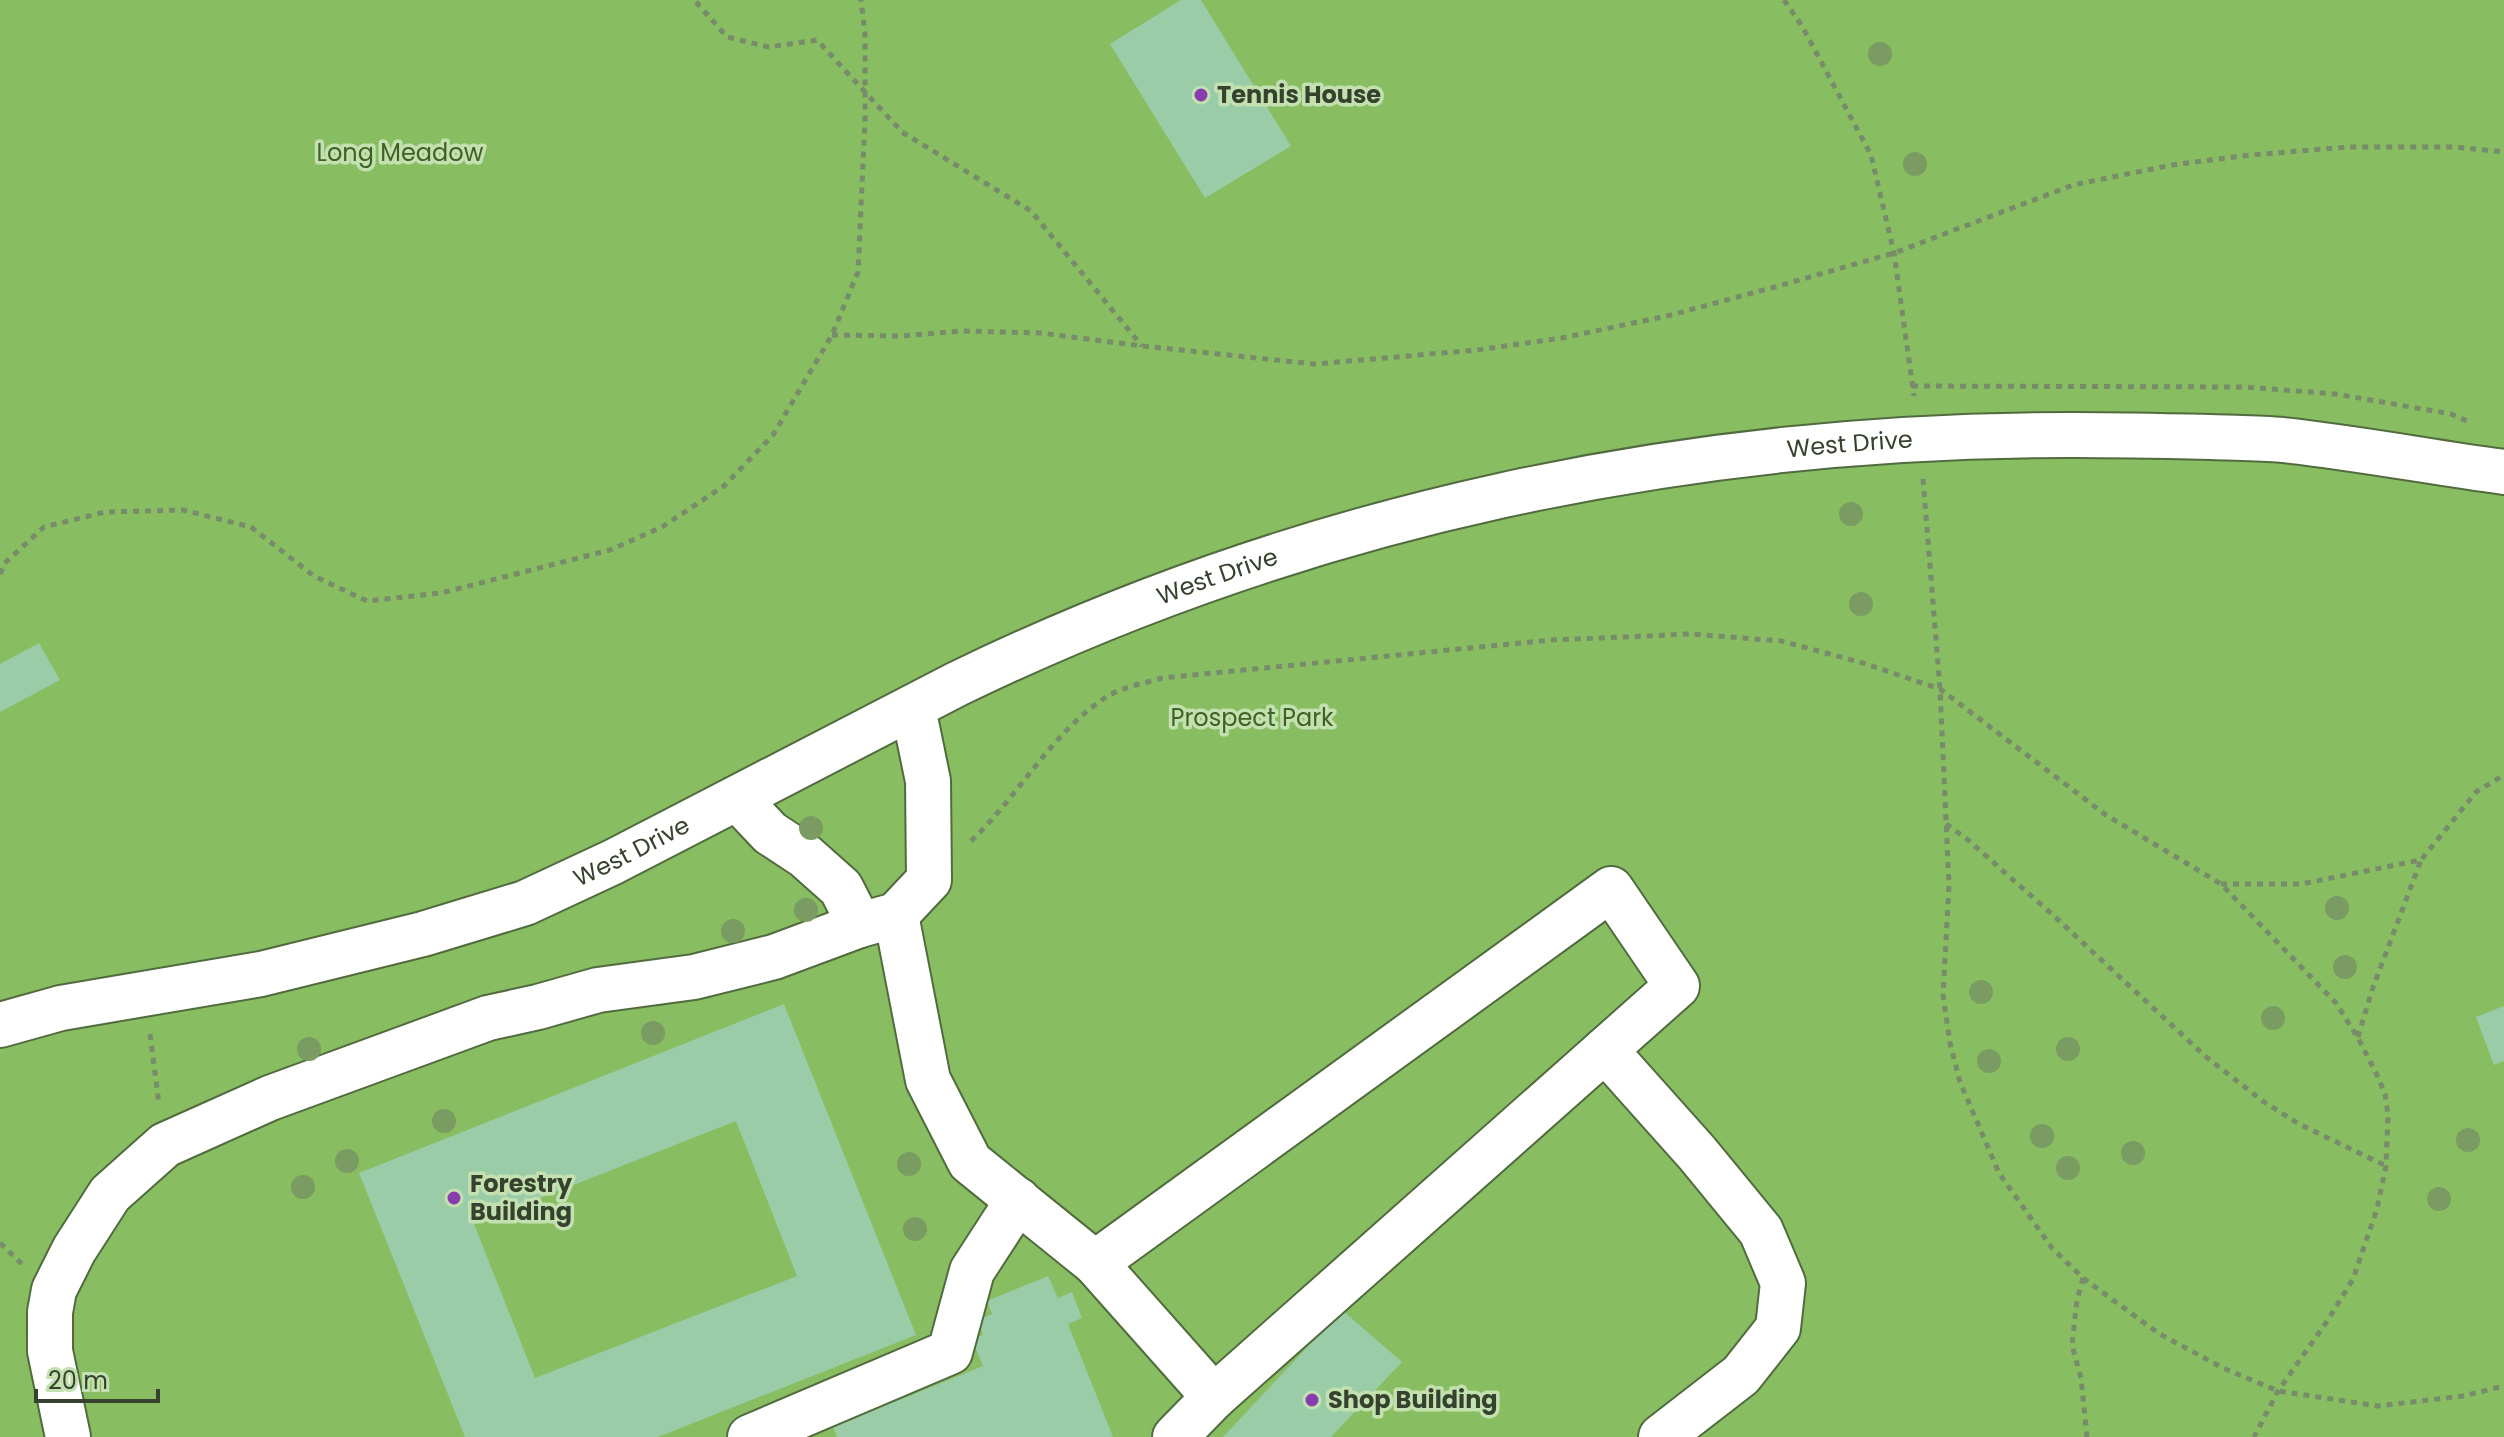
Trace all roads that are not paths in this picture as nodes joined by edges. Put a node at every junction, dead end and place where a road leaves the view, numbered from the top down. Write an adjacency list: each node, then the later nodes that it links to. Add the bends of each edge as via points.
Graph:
1 (2504, 472): 2 (street, West Drive, via 2280,440 1984,434 1831,444 1644,467 1506,493 1259,560 1003,662)
2 (913, 708): 3 (street, West Drive); 4 (street, via 928,781 929,880)
3 (737, 798): 4 (street, via 770,833 805,856); 5 (street, West Drive, via 525,903 261,974 61,1008)
4 (878, 920): 7 (street, via 928,1080 970,1162); 10 (street, via 774,957 694,977 598,990 488,1018 270,1098 165,1145 110,1194 54,1290 50,1351)
5 (0, 1025)
6 (1605, 1050): 8 (street, via 1677,986 1611,889); 9 (street); 13 (street, via 1761,1231 1783,1283 1778,1328 1741,1375)
7 (1018, 1200): 8 (street); 11 (street, via 972,1271 950,1352)
8 (1095, 1263): 9 (street)
9 (1214, 1397): 12 (street)
10 (68, 1437)
11 (750, 1437)
12 (1175, 1437)
13 (1661, 1437)

